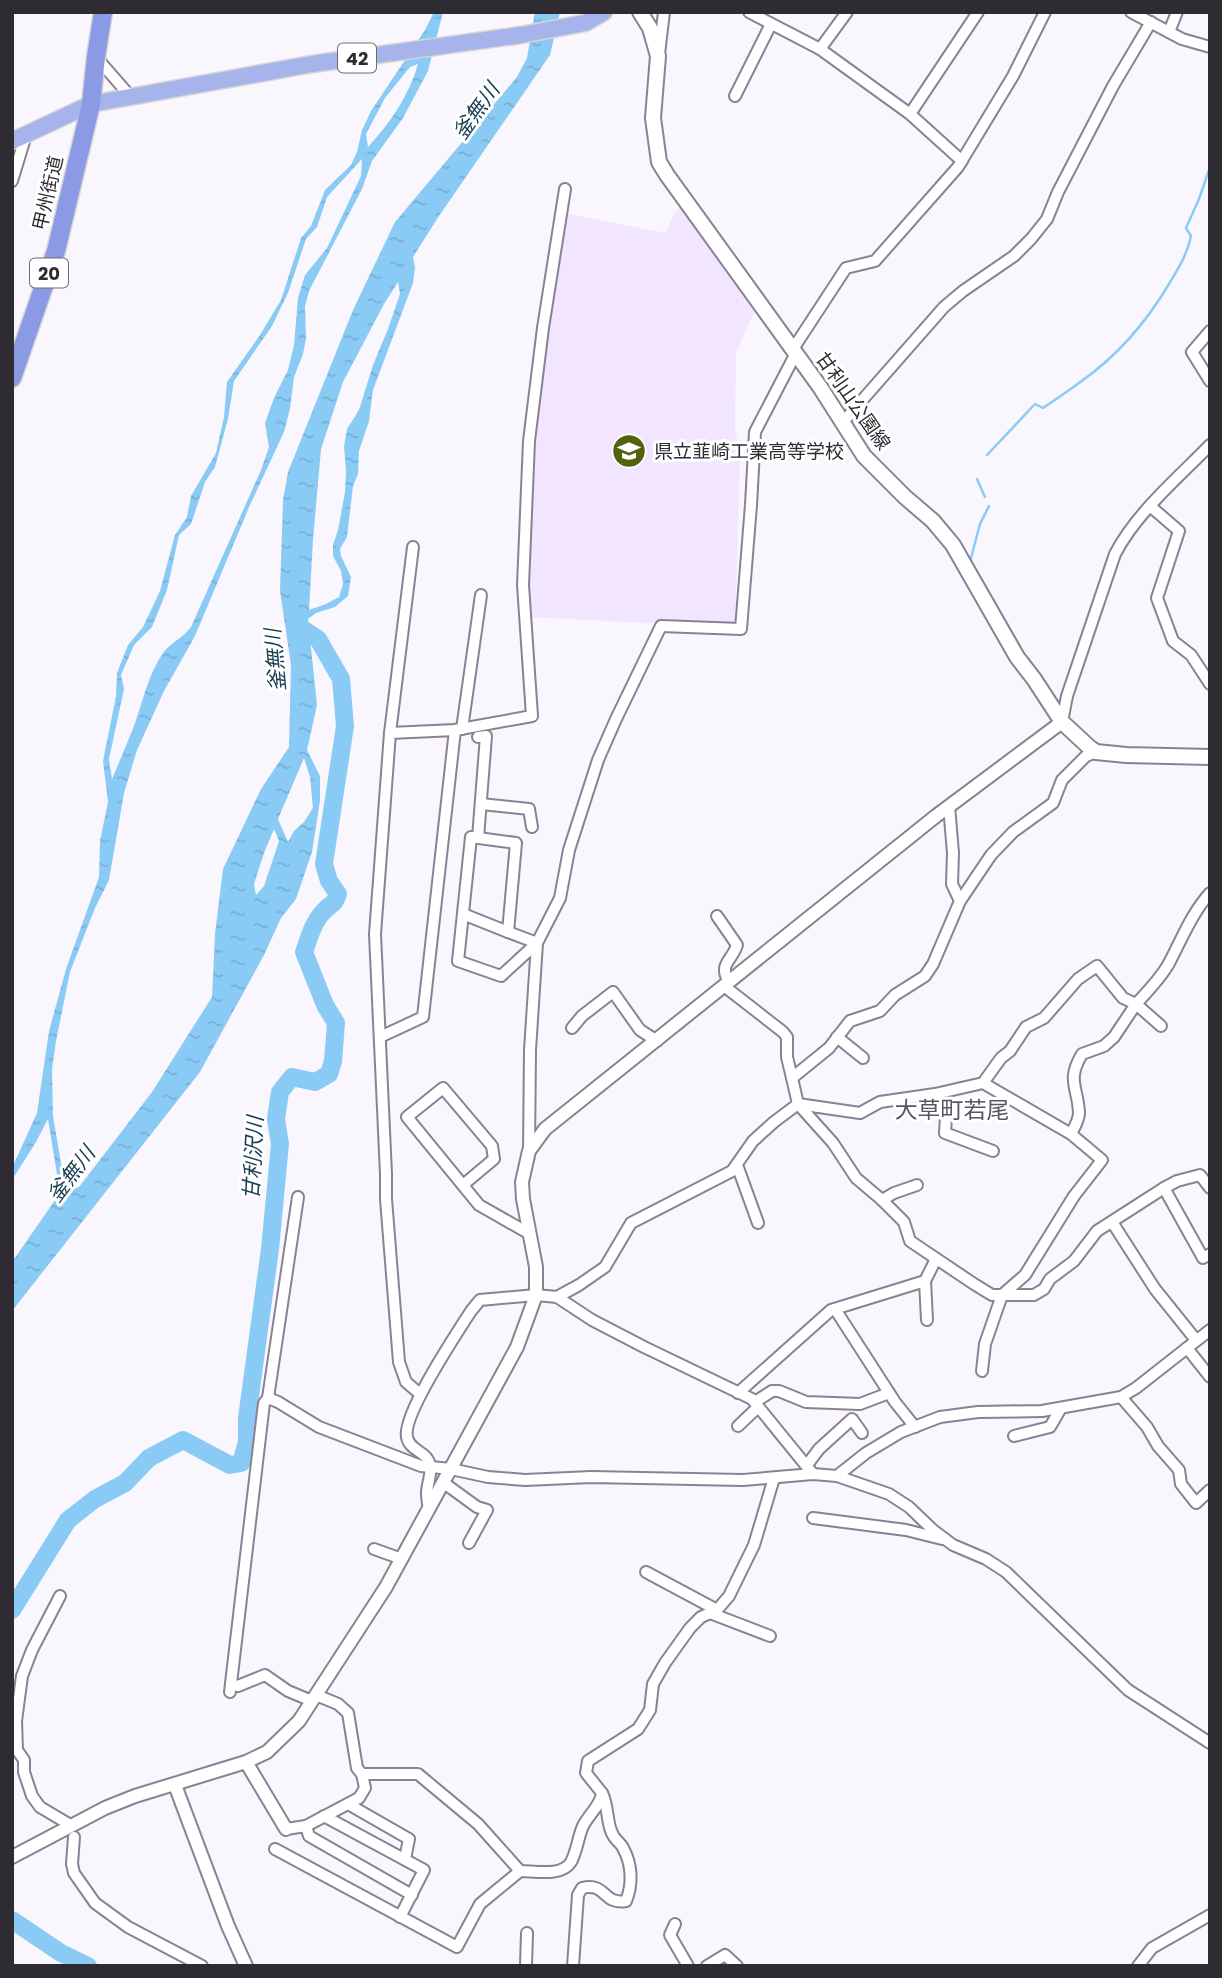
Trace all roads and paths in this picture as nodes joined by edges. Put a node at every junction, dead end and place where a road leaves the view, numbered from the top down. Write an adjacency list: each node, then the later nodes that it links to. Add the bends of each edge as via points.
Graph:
1 (103, 12): 16 (highway, 甲州街道 / 20)
2 (604, 12): 18 (main road, 42, via 585,23 522,35 312,64)
3 (640, 12): 17 (main road, 甘利山公園線)
4 (664, 12): 17 (street)
5 (749, 12): 12 (street)
6 (847, 12): 15 (street)
7 (978, 12): 21 (street)
8 (1045, 12): 23 (street)
9 (1131, 12): 11 (street)
10 (1177, 12): 13 (street)
11 (1152, 23): 13 (street); 30 (street, via 1113,86 1047,219 1014,257 944,307)
12 (771, 24): 15 (street); 19 (street)
13 (1169, 32): 14 (street)
14 (1210, 47)
15 (820, 49): 21 (street)
16 (96, 57): 18 (street); 20 (highway, 甲州街道 / 20)
17 (658, 57): 27 (main road, 甘利山公園線, via 653,118 659,162)
18 (130, 96): 20 (main road, 42)
19 (735, 96)
20 (91, 104): 22 (main road); 28 (highway, 甲州街道 / 20, via 56,251)
21 (910, 114): 23 (street)
22 (19, 138): 24 (street)
23 (962, 161): 27 (street, via 875,261 846,268)
24 (12, 181)
25 (565, 189): 37 (street, via 529,441 523,586 532,716)
26 (1210, 331): 29 (street, via 1192,352)
27 (795, 351): 30 (main road, 甘利山公園線); 51 (street, via 755,432 741,629 661,626 598,760 569,850 560,898)
28 (12, 378)
29 (1210, 381)
30 (843, 422): 36 (main road, 甘利山公園線, via 872,464 953,545 1017,657)
31 (1210, 444): 32 (street)
32 (1150, 506): 35 (street, via 1179,531 1157,598 1173,641 1191,655); 36 (street, via 1115,554)
33 (413, 547): 38 (street)
34 (481, 595): 37 (street)
35 (1210, 684)
36 (1062, 722): 40 (main road, 甘利山公園線); 43 (street)
37 (459, 730): 38 (street); 56 (street, via 423,1017)
38 (390, 733): 56 (street, via 375,934)
39 (478, 737): 42 (street, via 486,736)
40 (1096, 752): 41 (main road); 47 (street, via 1062,779 1053,803 991,855)
41 (1210, 757)
42 (481, 804): 44 (street, via 529,809); 45 (street)
43 (949, 806): 47 (street, via 952,884); 52 (street)
44 (532, 827)
45 (478, 838): 48 (street, via 471,837); 50 (street, via 516,843)
46 (1210, 893): 53 (street, via 1198,906 1166,968)
47 (960, 901): 57 (street, via 925,976 880,1011 850,1021)
48 (463, 914): 50 (street); 51 (street, via 458,961 501,976)
49 (718, 916): 52 (street, via 737,944 724,967)
50 (508, 932): 51 (street)
51 (537, 943): 65 (street)
52 (727, 984): 58 (street); 60 (street, via 787,1037)
53 (1136, 1004): 54 (street); 61 (street, via 1123,998 1097,966 1078,979 1044,1018 1026,1027); 64 (street, via 1114,1037 1082,1054 1077,1062 1073,1083 1079,1116)
54 (1161, 1026)
55 (572, 1028): 58 (street, via 613,992 640,1030)
56 (380, 1037): 91 (street, via 389,1255 399,1362 406,1382)
57 (837, 1037): 59 (street); 60 (street, via 817,1060)
58 (657, 1041): 65 (street, via 545,1129)
59 (863, 1058)
60 (792, 1078): 63 (street)
61 (983, 1083): 62 (street); 64 (street)
62 (935, 1094): 63 (street, via 880,1102 860,1113); 66 (street, via 946,1117 945,1133)
63 (798, 1104): 67 (street, via 753,1141); 73 (street, via 856,1178)
64 (1072, 1134): 80 (street, via 1102,1160 1025,1275)
65 (529, 1151): 76 (street, via 523,1199)
66 (993, 1152)
67 (737, 1164): 75 (street); 82 (street, via 718,1179 631,1223 605,1267)
68 (463, 1185): 68 (street, via 407,1117 443,1088 492,1146 494,1159); 76 (street, via 479,1205)
69 (917, 1185): 73 (street)
70 (1164, 1188): 71 (street, via 1200,1175); 74 (street); 77 (street, via 1203,1258)
71 (1210, 1188)
72 (298, 1197): 93 (street)
73 (882, 1200): 78 (street, via 904,1222 910,1241)
74 (1112, 1222): 80 (street, via 1097,1231 1044,1290 1034,1295); 86 (street)
75 (758, 1223)
76 (530, 1234): 81 (street)
77 (1210, 1254)
78 (936, 1259): 79 (street); 80 (street, via 992,1295)
79 (925, 1281): 83 (street); 84 (street)
80 (1002, 1295): 87 (street, via 985,1344)
81 (536, 1296): 82 (street); 91 (street, via 480,1300); 101 (street, via 517,1347)
82 (557, 1297): 90 (street, via 592,1320)
83 (835, 1309): 89 (street); 90 (street)
84 (927, 1320)
85 (1210, 1330): 86 (street)
86 (1192, 1344): 88 (street); 92 (street)
87 (982, 1371)
88 (1210, 1377)
89 (889, 1392): 94 (street, via 860,1404 806,1402 772,1391); 97 (street)
90 (738, 1393): 94 (street)
91 (420, 1394): 100 (street, via 406,1437 427,1457)
92 (1121, 1396): 95 (street); 106 (street, via 1179,1470 1181,1484 1196,1503)
93 (268, 1398): 100 (street, via 319,1427); 117 (street, via 231,1688 265,1675 288,1691)
94 (757, 1404): 96 (street); 102 (street)
95 (1060, 1408): 97 (street, via 978,1412 940,1417); 99 (street, via 1050,1427)
96 (738, 1426)
97 (915, 1427): 103 (street, via 866,1453)
98 (862, 1433): 102 (street, via 852,1419 819,1450)
99 (1014, 1436)
100 (430, 1467): 101 (street); 107 (street)
101 (451, 1469): 104 (street, via 525,1480); 105 (street)
102 (810, 1470): 103 (street); 104 (street)
103 (837, 1476): 109 (street, via 889,1494)
104 (774, 1478): 115 (street, via 754,1545 729,1596)
105 (444, 1483): 107 (street); 110 (street, via 487,1510)
106 (1210, 1490)
107 (429, 1509): 112 (street)
108 (813, 1518): 109 (street, via 906,1530)
109 (948, 1541): 118 (street, via 1006,1572 1128,1690)
110 (469, 1543)
111 (373, 1549): 112 (street)
112 (402, 1559): 117 (street)
113 (646, 1572): 115 (street)
114 (60, 1596): 125 (street, via 23,1676 16,1731 17,1750 24,1760 32,1796 40,1807)
115 (714, 1611): 116 (street); 122 (street, via 701,1617 664,1662 653,1684 650,1710 638,1729 588,1761 586,1773)
116 (770, 1636)
117 (314, 1698): 119 (street, via 283,1738); 120 (street, via 338,1704 348,1713 357,1768)
118 (1210, 1743)
119 (246, 1762): 121 (street); 127 (street)
120 (362, 1774): 123 (street, via 365,1788); 132 (street, via 418,1774 478,1824)
121 (175, 1784): 130 (street, via 105,1808); 139 (street)
122 (602, 1793): 132 (street, via 570,1863 554,1872); 141 (street, via 612,1835 630,1863 631,1881 625,1901 607,1897 599,1887 582,1888)
123 (348, 1804): 124 (street); 131 (street, via 409,1839)
124 (324, 1816): 126 (street); 131 (street)
125 (67, 1823)
126 (306, 1826): 127 (street); 133 (street, via 309,1836)
127 (286, 1829)
128 (74, 1837): 138 (street, via 74,1873 95,1903 128,1927)
129 (275, 1849): 135 (street)
130 (12, 1857)
131 (405, 1859): 133 (street, via 424,1870)
132 (520, 1871): 135 (street, via 480,1904 457,1947)
133 (412, 1895): 135 (street)
134 (1210, 1915): 145 (street, via 1152,1948)
135 (400, 1917)
136 (675, 1924): 142 (street, via 670,1936)
137 (527, 1933): 140 (street)
138 (202, 1966)
139 (246, 1966)
140 (526, 1966)
141 (573, 1966)
142 (688, 1966)
143 (707, 1966): 144 (street, via 725,1955)
144 (737, 1966)
145 (1138, 1966)

